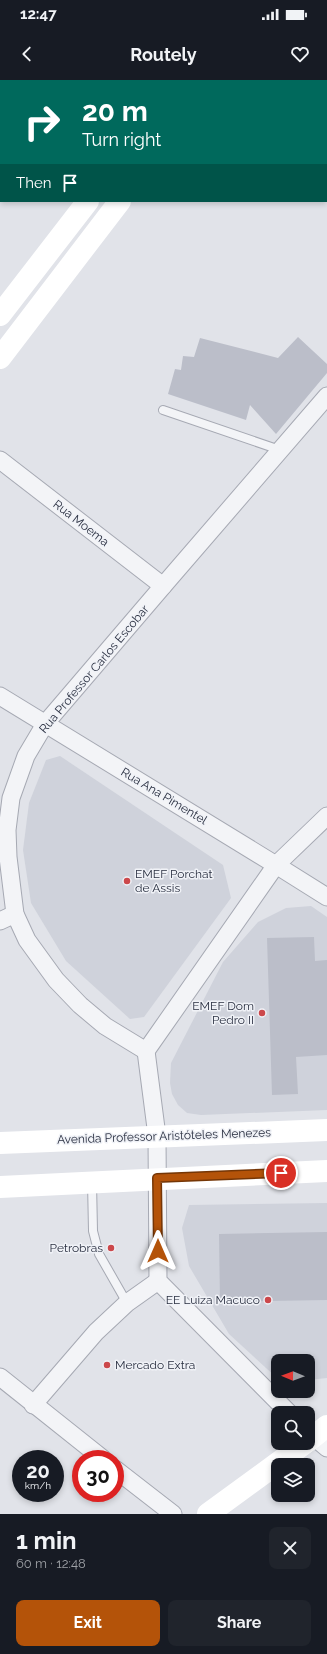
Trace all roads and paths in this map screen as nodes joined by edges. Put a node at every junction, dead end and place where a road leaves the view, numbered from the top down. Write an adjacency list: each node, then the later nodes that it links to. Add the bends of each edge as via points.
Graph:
1 (87, 202): 3 (main road)
2 (119, 202): 4 (main road)
3 (0, 315)
4 (0, 358)
5 (327, 396): 7 (street, Rua Professor Carlos Escobar)
6 (163, 410): 7 (lane)
7 (280, 450): 9 (street, Rua Professor Carlos Escobar)
8 (0, 460): 9 (street, Rua Moema)
9 (162, 586): 11 (street, Rua Professor Carlos Escobar)
10 (0, 696): 11 (street, Rua Ana Pimentel)
11 (45, 724): 13 (street, Rua Ana Pimentel); 15 (street, Rua Professor Carlos Escobar, via 26,756 11,798 7,830)
12 (327, 816): 13 (street)
13 (276, 865): 14 (street, Rua Ana Pimentel); 16 (street)
14 (327, 897)
15 (7, 918): 16 (street, Rua Professor Carlos Escobar, via 27,940 56,980 80,1005 105,1026)
16 (146, 1052): 18 (street)
17 (327, 1130): 18 (main road, Avenida Professor Aristóteles Menezes)
18 (157, 1136): 19 (main road, Avenida Professor Aristóteles Menezes); 21 (street)
19 (0, 1143)
20 (327, 1171): 21 (main road)
21 (157, 1178): 22 (main road); 24 (street)
22 (92, 1182): 23 (main road); 25 (lane, via 93,1231 98,1254)
23 (0, 1187)
24 (158, 1281): 25 (street); 28 (street)
25 (127, 1303): 27 (street, via 96,1332)
26 (0, 1377): 27 (street)
27 (33, 1404): 29 (street)
28 (282, 1406)
29 (91, 1450)
30 (298, 1450): 33 (main road)
31 (124, 1476): 32 (street)
32 (173, 1514)
33 (208, 1514)

